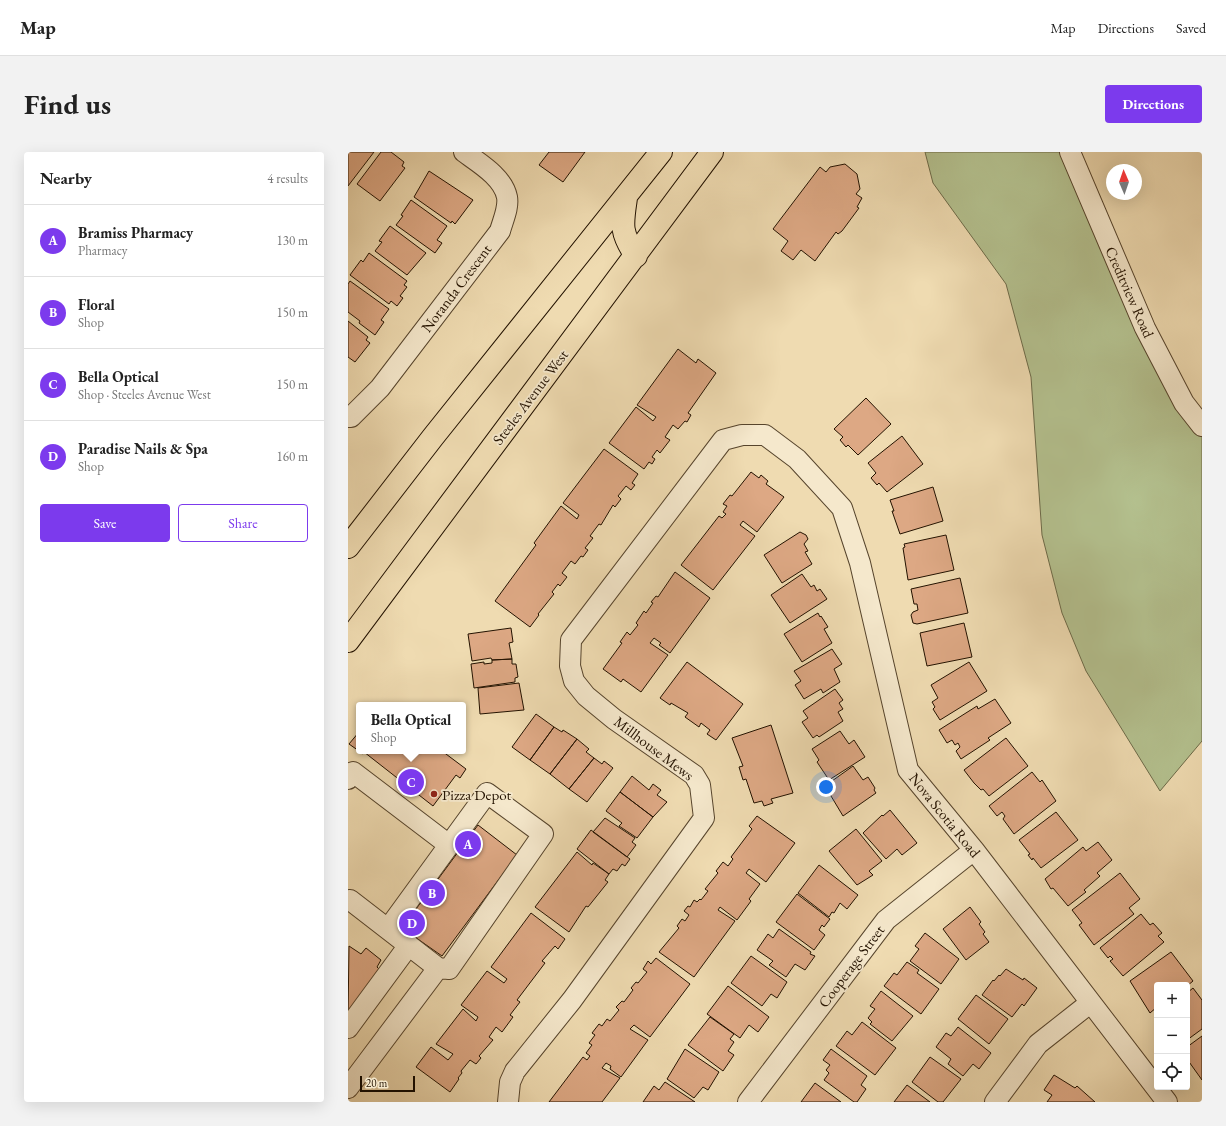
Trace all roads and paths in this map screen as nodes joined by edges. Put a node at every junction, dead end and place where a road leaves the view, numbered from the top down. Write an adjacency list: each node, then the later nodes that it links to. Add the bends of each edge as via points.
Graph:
1 (464, 152): 7 (street, Noranda Crescent, via 497,179 507,197 506,213 500,231 380,388)
2 (662, 152): 5 (main road)
3 (712, 152): 6 (main road, Steeles Avenue West)
4 (1070, 152): 8 (street, Creditview Road, via 1145,328 1184,402)
5 (626, 198): 6 (main road, via 622,223 625,240); 10 (main road, via 432,437)
6 (636, 256): 11 (main road, Steeles Avenue West)
7 (348, 417)
8 (1202, 426)
9 (742, 435): 14 (street, Nova Scotia Road, via 765,435 797,459 842,508 860,563 908,770); 22 (street, Millhouse Mews, via 723,440 571,640 570,666 574,681 586,696 614,719 694,775 700,785 704,818 572,1000 515,1071 510,1082)
10 (348, 547)
11 (348, 641)
12 (348, 779): 13 (street, via 353,772)
13 (449, 844): 16 (street); 18 (street, via 487,793 543,834 449,969)
14 (974, 850): 19 (street, Nova Scotia Road); 23 (street, Cooperage Street, via 886,920)
15 (349, 900): 16 (street)
16 (388, 929): 17 (street)
17 (409, 945): 18 (street); 20 (street)
18 (438, 968): 21 (street)
19 (1090, 1003): 24 (street, via 1038,1044); 25 (street, Nova Scotia Road)
20 (348, 1028)
21 (348, 1088)
22 (508, 1102)
23 (748, 1102)
24 (996, 1102)
25 (1167, 1102)

